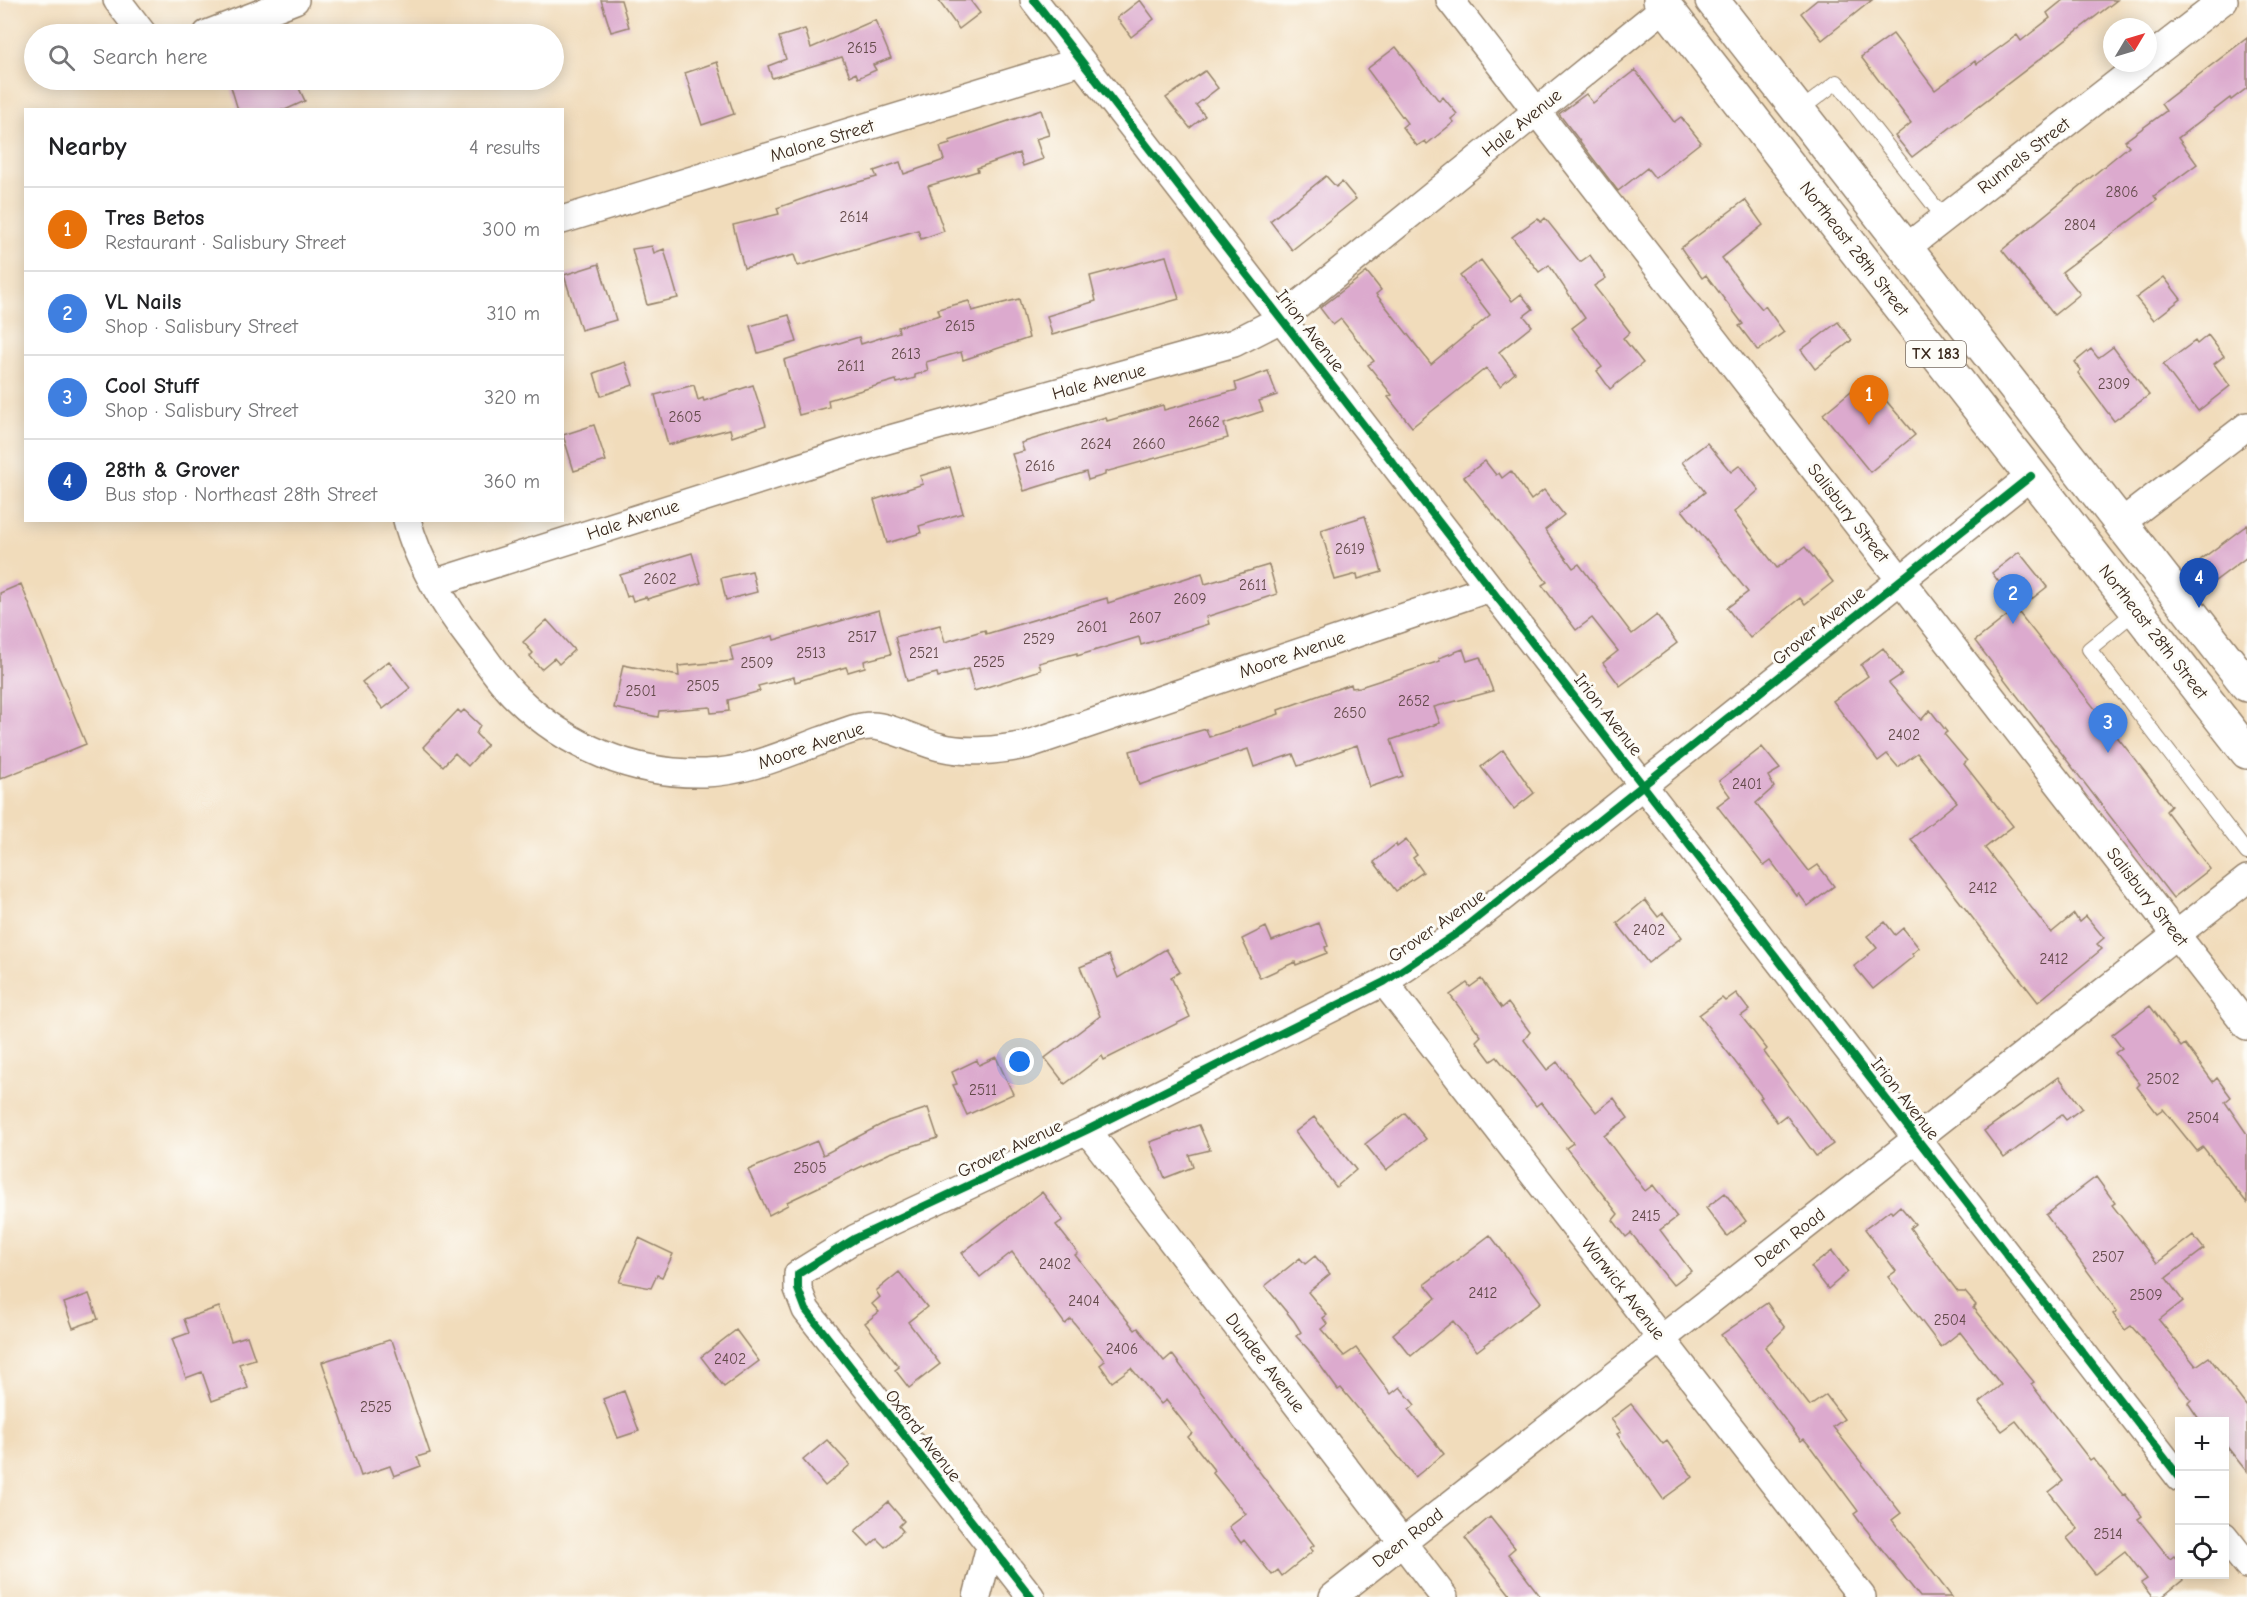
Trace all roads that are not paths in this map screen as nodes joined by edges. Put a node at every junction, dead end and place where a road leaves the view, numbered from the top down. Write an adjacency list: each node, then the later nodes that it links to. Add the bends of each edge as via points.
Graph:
1 (117, 0): 8 (street)
2 (295, 0): 9 (street)
3 (1034, 0): 11 (street, Irion Avenue)
4 (1450, 0): 13 (street, Salisbury Street)
5 (1712, 0): 14 (main road, TX 183)
6 (2224, 0): 10 (street)
7 (1664, 2): 13 (street, Hale Avenue); 20 (main road, Northeast 28th Street / TX 183)
8 (135, 24)
9 (233, 24)
10 (2157, 52)
11 (1081, 61): 16 (street, Malone Street); 18 (street, Irion Avenue)
12 (2131, 72): 15 (street, Runnels Street)
13 (1538, 111): 18 (street, Hale Avenue); 23 (street, Salisbury Street)
14 (1799, 111): 15 (lane, via 1837,82); 17 (main road, TX 183)
15 (1944, 218): 17 (street, Runnels Street)
16 (564, 219)
17 (1906, 248): 22 (main road, TX 183)
18 (1281, 319): 24 (street, Hale Avenue, via 1234,343 1183,359 876,443); 25 (street, Irion Avenue)
19 (2247, 426): 22 (street)
20 (2031, 476): 23 (street, Grover Avenue); 26 (main road, Northeast 28th Street / TX 183)
21 (408, 522): 24 (street, Moore Avenue)
22 (2121, 523): 27 (main road, TX 183)
23 (1900, 580): 29 (street, Grover Avenue); 32 (street, Salisbury Street)
24 (434, 583): 25 (street, Moore Avenue, via 458,623 516,697 558,731 600,755 640,768 706,773 749,767 872,725 941,748 994,751 1026,745)
25 (1490, 588): 29 (street, Irion Avenue)
26 (2136, 611): 28 (main road, Northeast 28th Street / TX 183); 30 (lane, via 2089,649)
27 (2243, 673)
28 (2247, 752)
29 (1643, 786): 33 (street, Grover Avenue, via 1459,932); 36 (street, Irion Avenue)
30 (2247, 853)
31 (2247, 879): 32 (street, Deen Road)
32 (2176, 935): 34 (street, Salisbury Street); 36 (street, Deen Road)
33 (1384, 982): 35 (street, Grover Avenue); 38 (street, Warwick Avenue)
34 (2247, 1026)
35 (1087, 1130): 37 (street, Grover Avenue, via 856,1238 798,1274); 41 (street, Dundee Avenue)
36 (1917, 1139): 38 (street, Deen Road); 39 (street, Irion Avenue)
37 (798, 1289): 42 (street, Oxford Avenue, via 806,1310)
38 (1661, 1339): 41 (street, Deen Road); 48 (street, Warwick Avenue)
39 (2175, 1472)
40 (2229, 1542): 43 (street)
41 (1402, 1543): 46 (street, Deen Road); 47 (street, Dundee Avenue)
42 (990, 1546): 44 (street); 45 (street, Oxford Avenue)
43 (2247, 1564)
44 (976, 1597)
45 (1030, 1597)
46 (1333, 1597)
47 (1444, 1597)
48 (1862, 1597)

